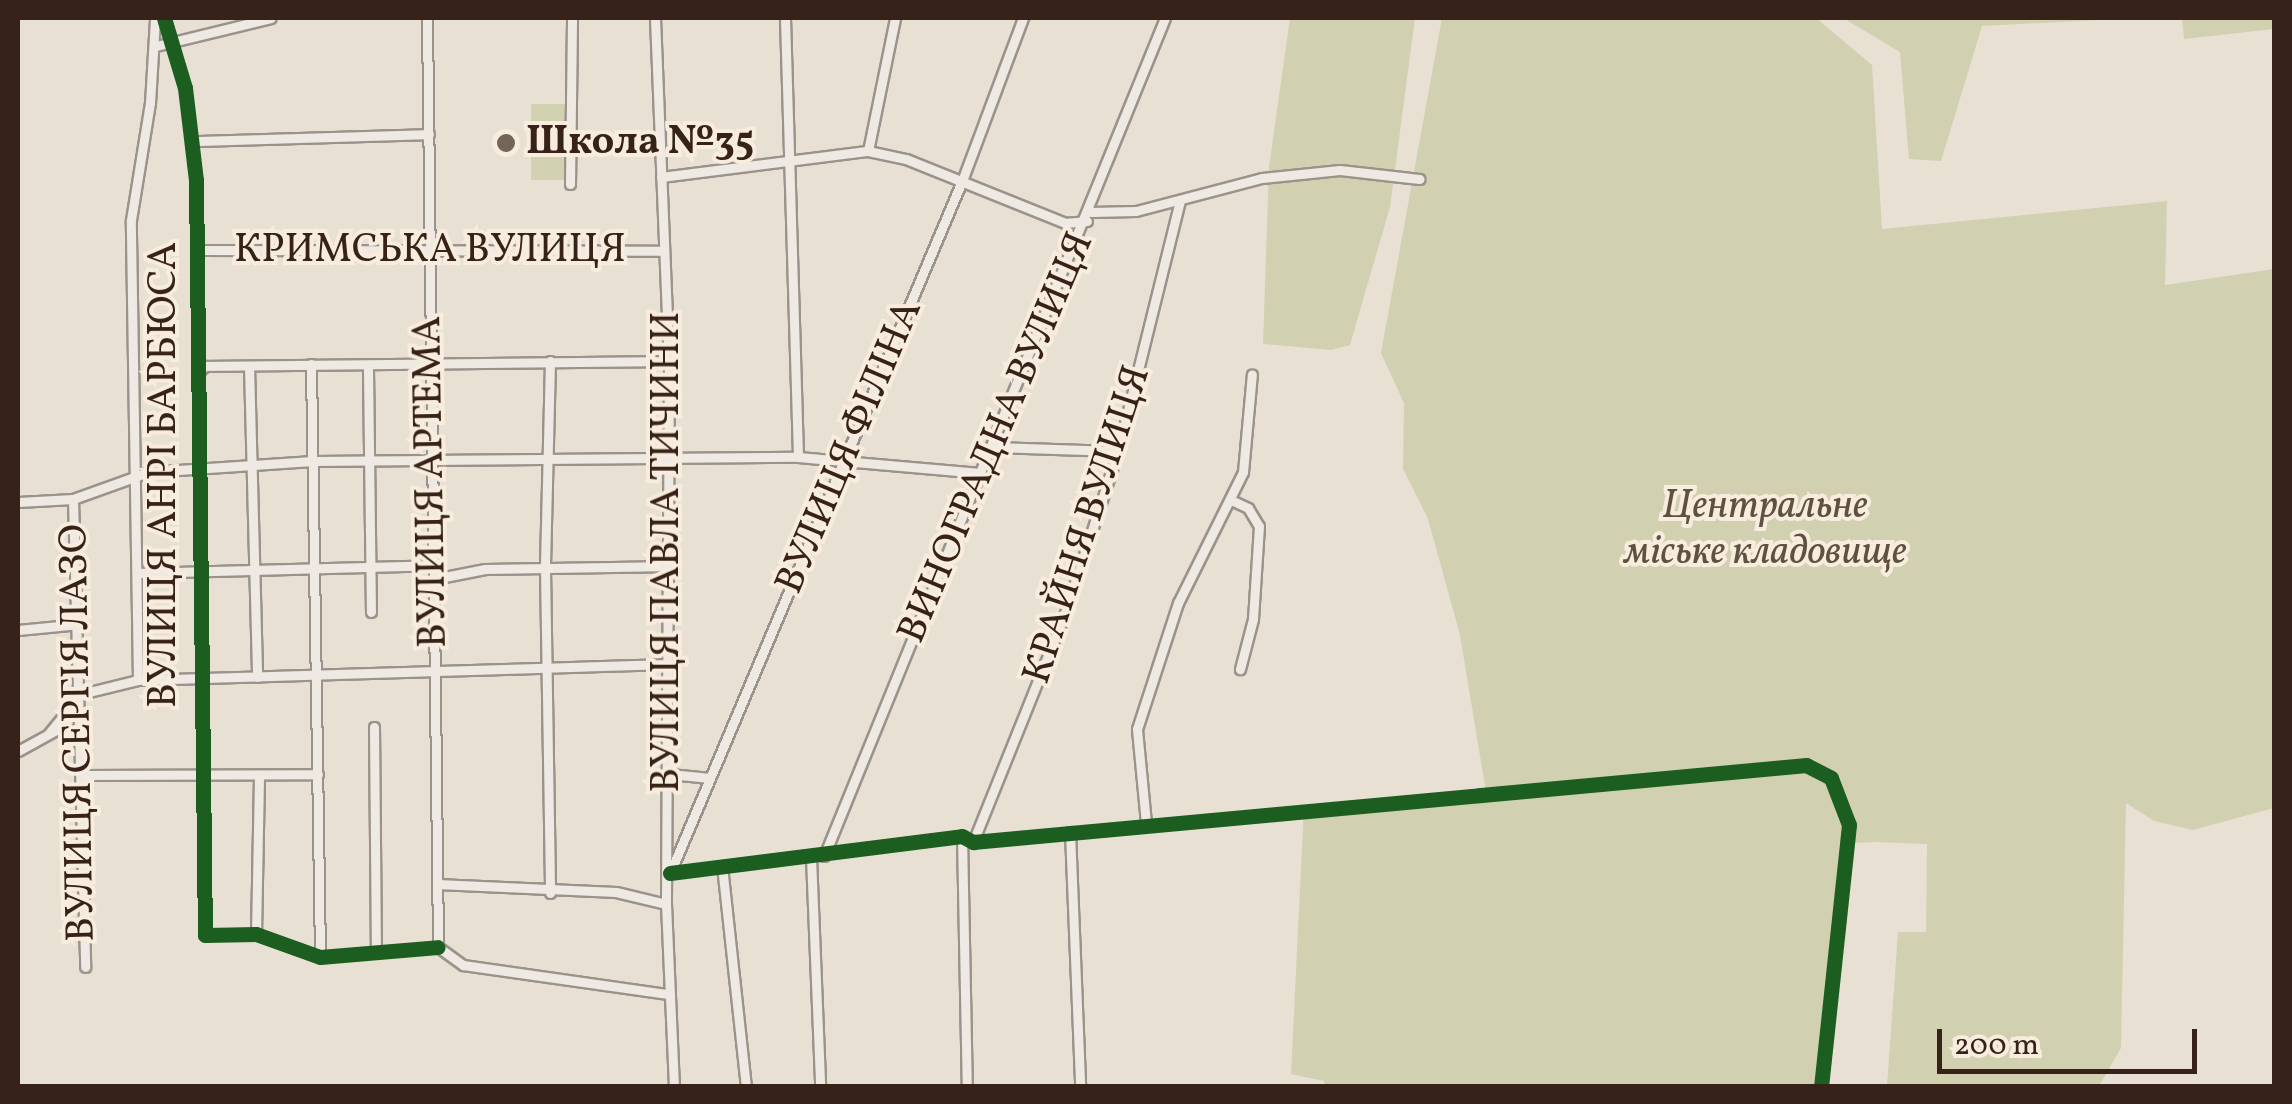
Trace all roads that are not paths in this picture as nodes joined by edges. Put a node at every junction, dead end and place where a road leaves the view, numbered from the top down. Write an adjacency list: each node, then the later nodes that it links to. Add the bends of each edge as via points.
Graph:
1 (155, 18): 12 (street, ВУЛИЦЯ СЕРГІЯ ЛАЗО)
2 (164, 18): 11 (street, ВУЛИЦЯ АНРІ БАРБЮСА)
3 (271, 18): 11 (street)
4 (427, 18): 13 (street, ВУЛИЦЯ АРТЕМА)
5 (572, 18): 20 (street)
6 (655, 18): 17 (street, ВУЛИЦЯ ПАВЛА ТИЧИНИ)
7 (785, 18): 16 (street)
8 (895, 18): 15 (street)
9 (1023, 18): 19 (street, ВУЛИЦЯ ФІЛІНА)
10 (1165, 18): 22 (street, ВИНОГРАДНА ВУЛИЦЯ)
11 (172, 42): 12 (street); 14 (street, ВУЛИЦЯ АНРІ БАРБЮСА)
12 (156, 46): 46 (street, ВУЛИЦЯ СЕРГІЯ ЛАЗО, via 133,187)
13 (429, 134): 14 (street); 24 (street, ВУЛИЦЯ АРТЕМА)
14 (194, 141): 23 (street, ВУЛИЦЯ АНРІ БАРБЮСА)
15 (868, 151): 16 (street); 19 (street)
16 (788, 164): 17 (street); 36 (street)
17 (661, 177): 25 (street, ВУЛИЦЯ ПАВЛА ТИЧИНИ)
18 (1419, 179): 21 (street, via 1340,170 1262,178)
19 (962, 181): 22 (street, via 1065,223); 37 (street, ВУЛИЦЯ ФІЛІНА)
20 (570, 184)
21 (1180, 201): 22 (street); 35 (street, КРАЙНЯ ВУЛИЦЯ)
22 (1089, 216): 34 (street, ВИНОГРАДНА ВУЛИЦЯ)
23 (197, 250): 24 (street, КРИМСЬКА ВУЛИЦЯ); 32 (street, ВУЛИЦЯ АНРІ БАРБЮСА)
24 (429, 251): 25 (street, КРИМСЬКА ВУЛИЦЯ); 28 (street, ВУЛИЦЯ АРТЕМА)
25 (664, 251): 27 (street, ВУЛИЦЯ ПАВЛА ТИЧИНИ)
26 (550, 361): 27 (street); 28 (street); 38 (street)
27 (669, 361): 40 (street, ВУЛИЦЯ ПАВЛА ТИЧИНИ)
28 (430, 362): 31 (street); 42 (street, ВУЛИЦЯ АРТЕМА)
29 (311, 364): 30 (street); 31 (street); 39 (street)
30 (249, 366): 32 (street, via 205,366); 41 (street)
31 (368, 368): 43 (street)
32 (198, 373): 44 (street, ВУЛИЦЯ АНРІ БАРБЮСА)
33 (1252, 374): 48 (street, via 1243,472)
34 (991, 447): 35 (street); 45 (street, ВИНОГРАДНА ВУЛИЦЯ)
35 (1118, 451): 84 (street, КРАЙНЯ ВУЛИЦЯ, via 1065,613)
36 (798, 456): 37 (street); 40 (street)
37 (846, 458): 45 (street); 80 (street, ВУЛИЦЯ ФІЛІНА)
38 (546, 459): 40 (street); 42 (street); 56 (street)
39 (313, 460): 41 (street); 43 (street); 50 (street)
40 (670, 462): 54 (street, ВУЛИЦЯ ПАВЛА ТИЧИНИ)
41 (254, 463): 44 (street); 52 (street)
42 (430, 463): 43 (street); 53 (street, ВУЛИЦЯ АРТЕМА)
43 (369, 464): 51 (street)
44 (197, 468): 46 (street); 55 (street, ВУЛИЦЯ АНРІ БАРБЮСА)
45 (980, 473): 85 (street, ВИНОГРАДНА ВУЛИЦЯ)
46 (133, 476): 47 (street); 57 (street, ВУЛИЦЯ СЕРГІЯ ЛАЗО)
47 (73, 499): 49 (street); 60 (street, ВУЛИЦЯ СЕРГІЯ ЛАЗО)
48 (1231, 500): 64 (street, via 1248,508 1259,526 1253,619); 81 (street, via 1220,510 1178,602 1136,729)
49 (18, 502)
50 (317, 564): 51 (street); 52 (street); 66 (street)
51 (372, 564): 53 (street); 59 (street)
52 (256, 565): 55 (street); 68 (street)
53 (434, 565): 58 (street, ВУЛИЦЯ АРТЕМА)
54 (672, 566): 56 (street); 62 (street, ВУЛИЦЯ ПАВЛА ТИЧИНИ)
55 (197, 567): 57 (street); 67 (street, ВУЛИЦЯ АНРІ БАРБЮСА)
56 (545, 568): 58 (street, via 485,568); 63 (street)
57 (137, 573): 69 (street, ВУЛИЦЯ СЕРГІЯ ЛАЗО)
58 (434, 579): 65 (street, ВУЛИЦЯ АРТЕМА)
59 (371, 612)
60 (80, 624): 61 (street); 70 (street, ВУЛИЦЯ СЕРГІЯ ЛАЗО)
61 (18, 630)
62 (670, 664): 63 (street); 76 (street, ВУЛИЦЯ ПАВЛА ТИЧИНИ)
63 (547, 665): 65 (street); 90 (street)
64 (1240, 669)
65 (434, 674): 66 (street); 89 (street, ВУЛИЦЯ АРТЕМА)
66 (316, 676): 68 (street); 75 (street)
67 (197, 678): 68 (street); 69 (street); 78 (street, ВУЛИЦЯ АНРІ БАРБЮСА)
68 (256, 678)
69 (138, 680): 70 (street)
70 (82, 694): 72 (street, ВУЛИЦЯ СЕРГІЯ ЛАЗО); 73 (street)
71 (374, 726): 94 (street)
72 (82, 732): 73 (street); 77 (street, ВУЛИЦЯ СЕРГІЯ ЛАЗО)
73 (49, 733): 74 (street)
74 (18, 751)
75 (318, 774): 79 (street); 95 (street)
76 (670, 774): 80 (street); 88 (street, ВУЛИЦЯ ПАВЛА ТИЧИНИ)
77 (83, 775): 78 (street); 96 (street, ВУЛИЦЯ СЕРГІЯ ЛАЗО)
78 (200, 775): 79 (street); 92 (street, ВУЛИЦЯ АНРІ БАРБЮСА, via 205,935)
79 (258, 776): 92 (street)
80 (710, 778): 88 (street, ВУЛИЦЯ ФІЛІНА)
81 (1146, 823): 82 (street); 103 (street, via 1772,765 1821,770 1840,793 1849,843)
82 (1070, 832): 84 (street); 102 (street)
83 (962, 836): 84 (street); 85 (street); 101 (street)
84 (973, 842)
85 (824, 856): 86 (street)
86 (811, 857): 87 (street); 100 (street)
87 (722, 866): 88 (street); 99 (street)
88 (670, 873): 91 (street, ВУЛИЦЯ ПАВЛА ТИЧИНИ)
89 (437, 884): 90 (street); 93 (street, ВУЛИЦЯ АРТЕМА)
90 (550, 893): 91 (street, via 616,892)
91 (666, 904): 97 (street, ВУЛИЦЯ ПАВЛА ТИЧИНИ)
92 (256, 934): 95 (street)
93 (438, 947): 94 (street); 97 (street, via 463,965)
94 (376, 950): 95 (street)
95 (320, 957)
96 (85, 967)
97 (668, 994): 98 (street, ВУЛИЦЯ ПАВЛА ТИЧИНИ)
98 (674, 1086)
99 (746, 1086)
100 (820, 1086)
101 (966, 1086)
102 (1080, 1086)
103 (1821, 1086)

